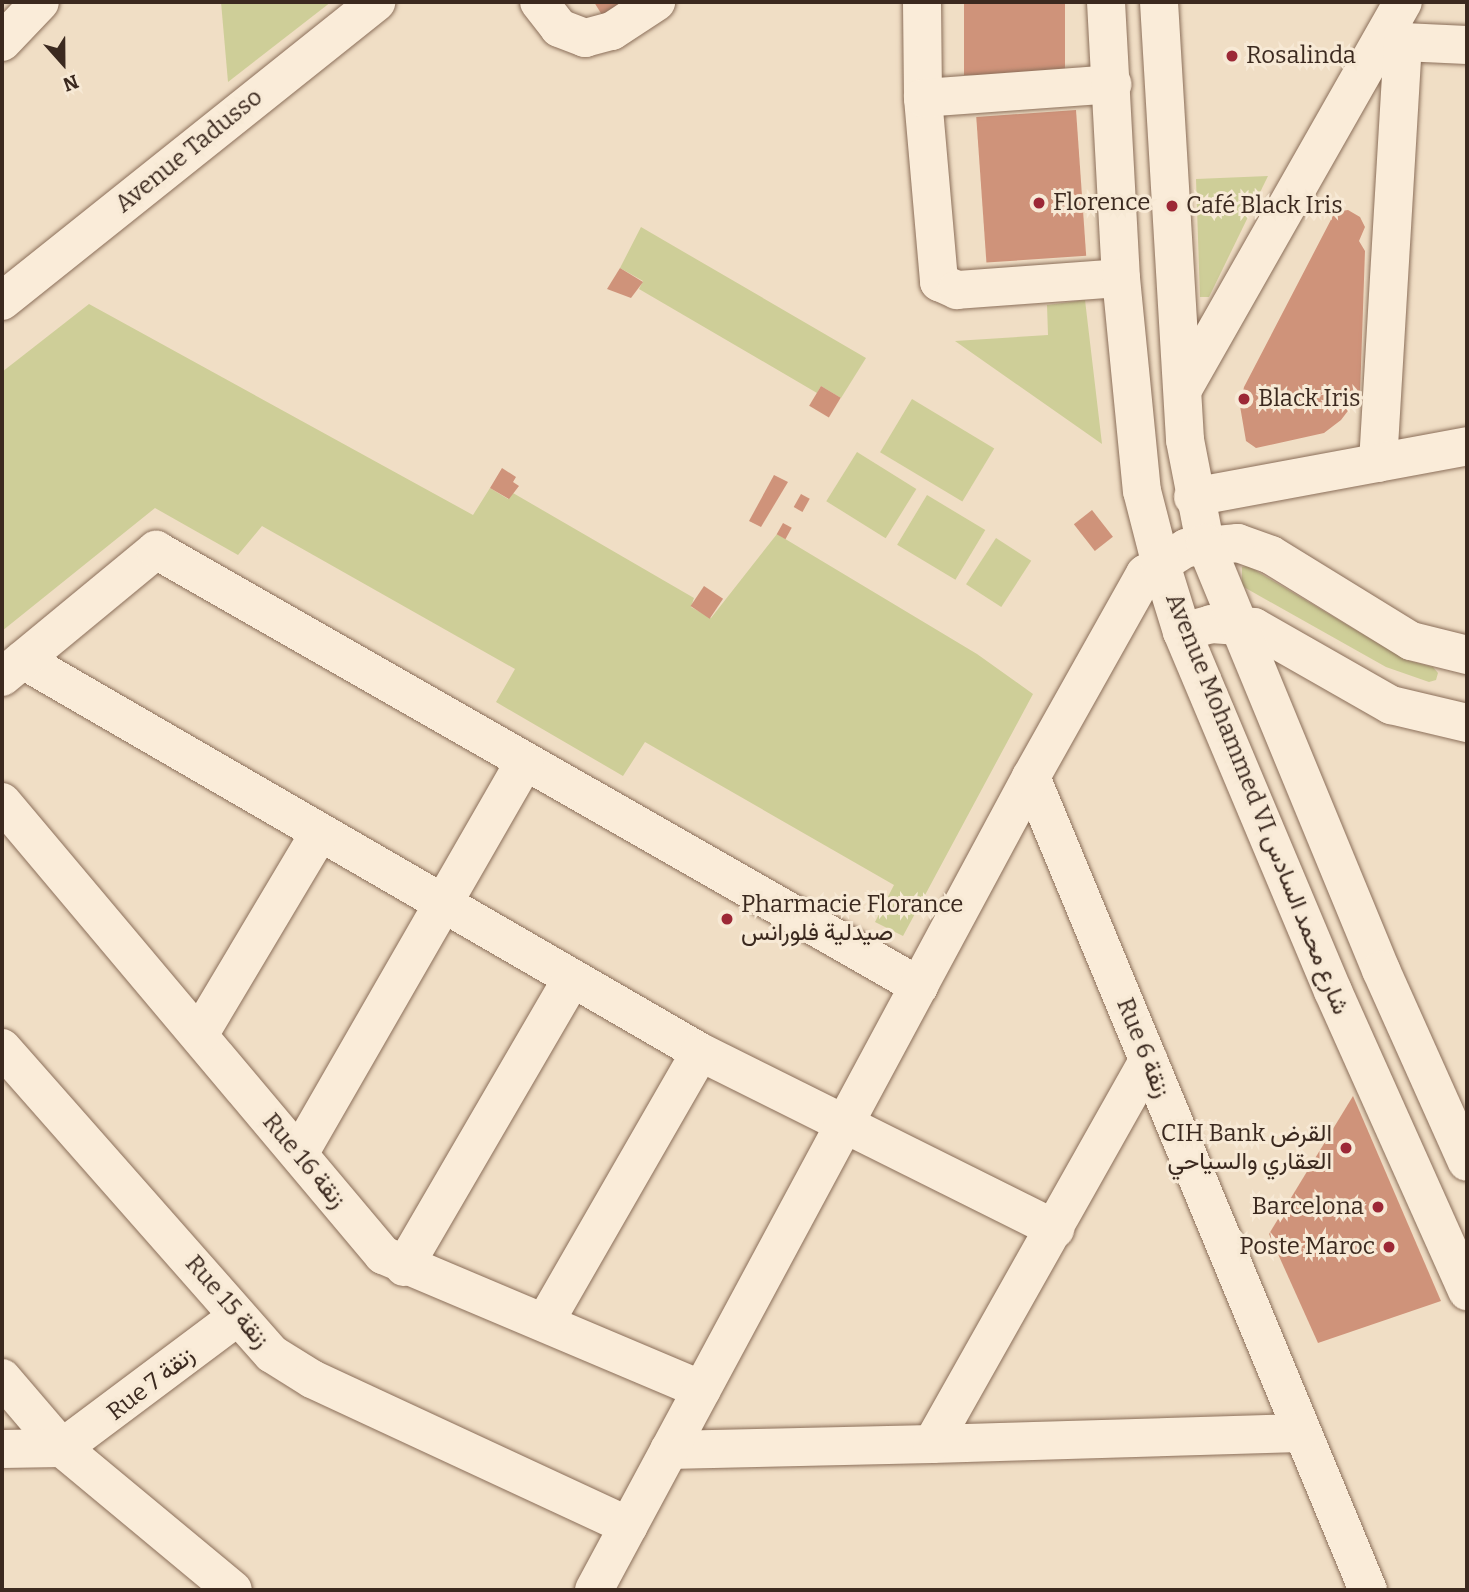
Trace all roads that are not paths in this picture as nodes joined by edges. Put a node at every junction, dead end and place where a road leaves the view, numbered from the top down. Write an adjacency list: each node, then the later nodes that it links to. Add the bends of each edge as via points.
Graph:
1 (40, 2): 9 (street)
2 (376, 2): 14 (street, Avenue Tadusso)
3 (539, 2): 4 (street, via 559,29 585,38 612,31)
4 (656, 2)
5 (922, 2): 12 (street)
6 (1106, 2): 11 (street, Avenue Mohammed VI شارع محمد السادس)
7 (1159, 2): 15 (street, Avenue Mohammed VI شارع محمد السادس)
8 (1399, 23): 10 (street); 15 (street); 17 (street)
9 (2, 42)
10 (1467, 45)
11 (1112, 84): 12 (street); 13 (street, Avenue Mohammed VI شارع محمد السادس)
12 (923, 98): 13 (street, via 935,270 944,286 957,290)
13 (1121, 278): 20 (street, Avenue Mohammed VI شارع محمد السادس, via 1142,491)
14 (2, 300)
15 (1183, 389): 18 (street, Avenue Mohammed VI شارع محمد السادس)
16 (1467, 446): 17 (street)
17 (1378, 463): 18 (street)
18 (1193, 497): 19 (street, Avenue Mohammed VI شارع محمد السادس)
19 (1205, 543): 20 (street); 21 (street, Avenue Mohammed VI شارع محمد السادس); 23 (street, via 1256,548 1403,637)
20 (1160, 561): 22 (street, Avenue Mohammed VI شارع محمد السادس); 27 (street, via 1135,587)
21 (1235, 623): 22 (street); 25 (street, via 1272,635 1391,705); 39 (street, Avenue Mohammed VI شارع محمد السادس)
22 (1182, 632): 42 (street, Avenue Mohammed VI شارع محمد السادس, via 1333,991)
23 (1467, 655)
24 (12, 668): 26 (street, via 156,550); 29 (street)
25 (1467, 723)
26 (525, 761): 30 (street); 32 (street)
27 (1031, 777): 32 (street); 36 (street, Rue 6 زنقة)
28 (2, 802): 33 (street, Rue 16 زنقة)
29 (320, 832): 30 (street); 33 (street)
30 (444, 902): 31 (street); 38 (street)
31 (572, 978): 35 (street); 41 (street)
32 (919, 986): 37 (street)
33 (199, 1035): 38 (street, Rue 16 زنقة)
34 (2, 1048): 43 (street, Rue 15 زنقة)
35 (700, 1052): 37 (street); 44 (street)
36 (1148, 1060): 40 (street); 47 (street, Rue 6 زنقة)
37 (844, 1126): 40 (street); 46 (street)
38 (299, 1154): 41 (street, Rue 16 زنقة, via 383,1255)
39 (1467, 1162)
40 (1055, 1229): 48 (street)
41 (404, 1267): 44 (street, Rue 16 زنقة)
42 (1467, 1291)
43 (237, 1317): 49 (street, Rue 7 زنقة); 52 (street, Rue 15 زنقة, via 272,1354 312,1379)
44 (545, 1322): 46 (street, Rue 16 زنقة)
45 (2, 1378): 49 (street)
46 (702, 1390): 51 (street)
47 (1300, 1433): 48 (street); 55 (street, Rue 6 زنقة)
48 (932, 1444): 51 (street)
49 (62, 1448): 50 (street); 53 (street)
50 (2, 1449)
51 (670, 1450): 52 (street)
52 (628, 1527): 54 (street)
53 (233, 1590)
54 (594, 1590)
55 (1368, 1590)

